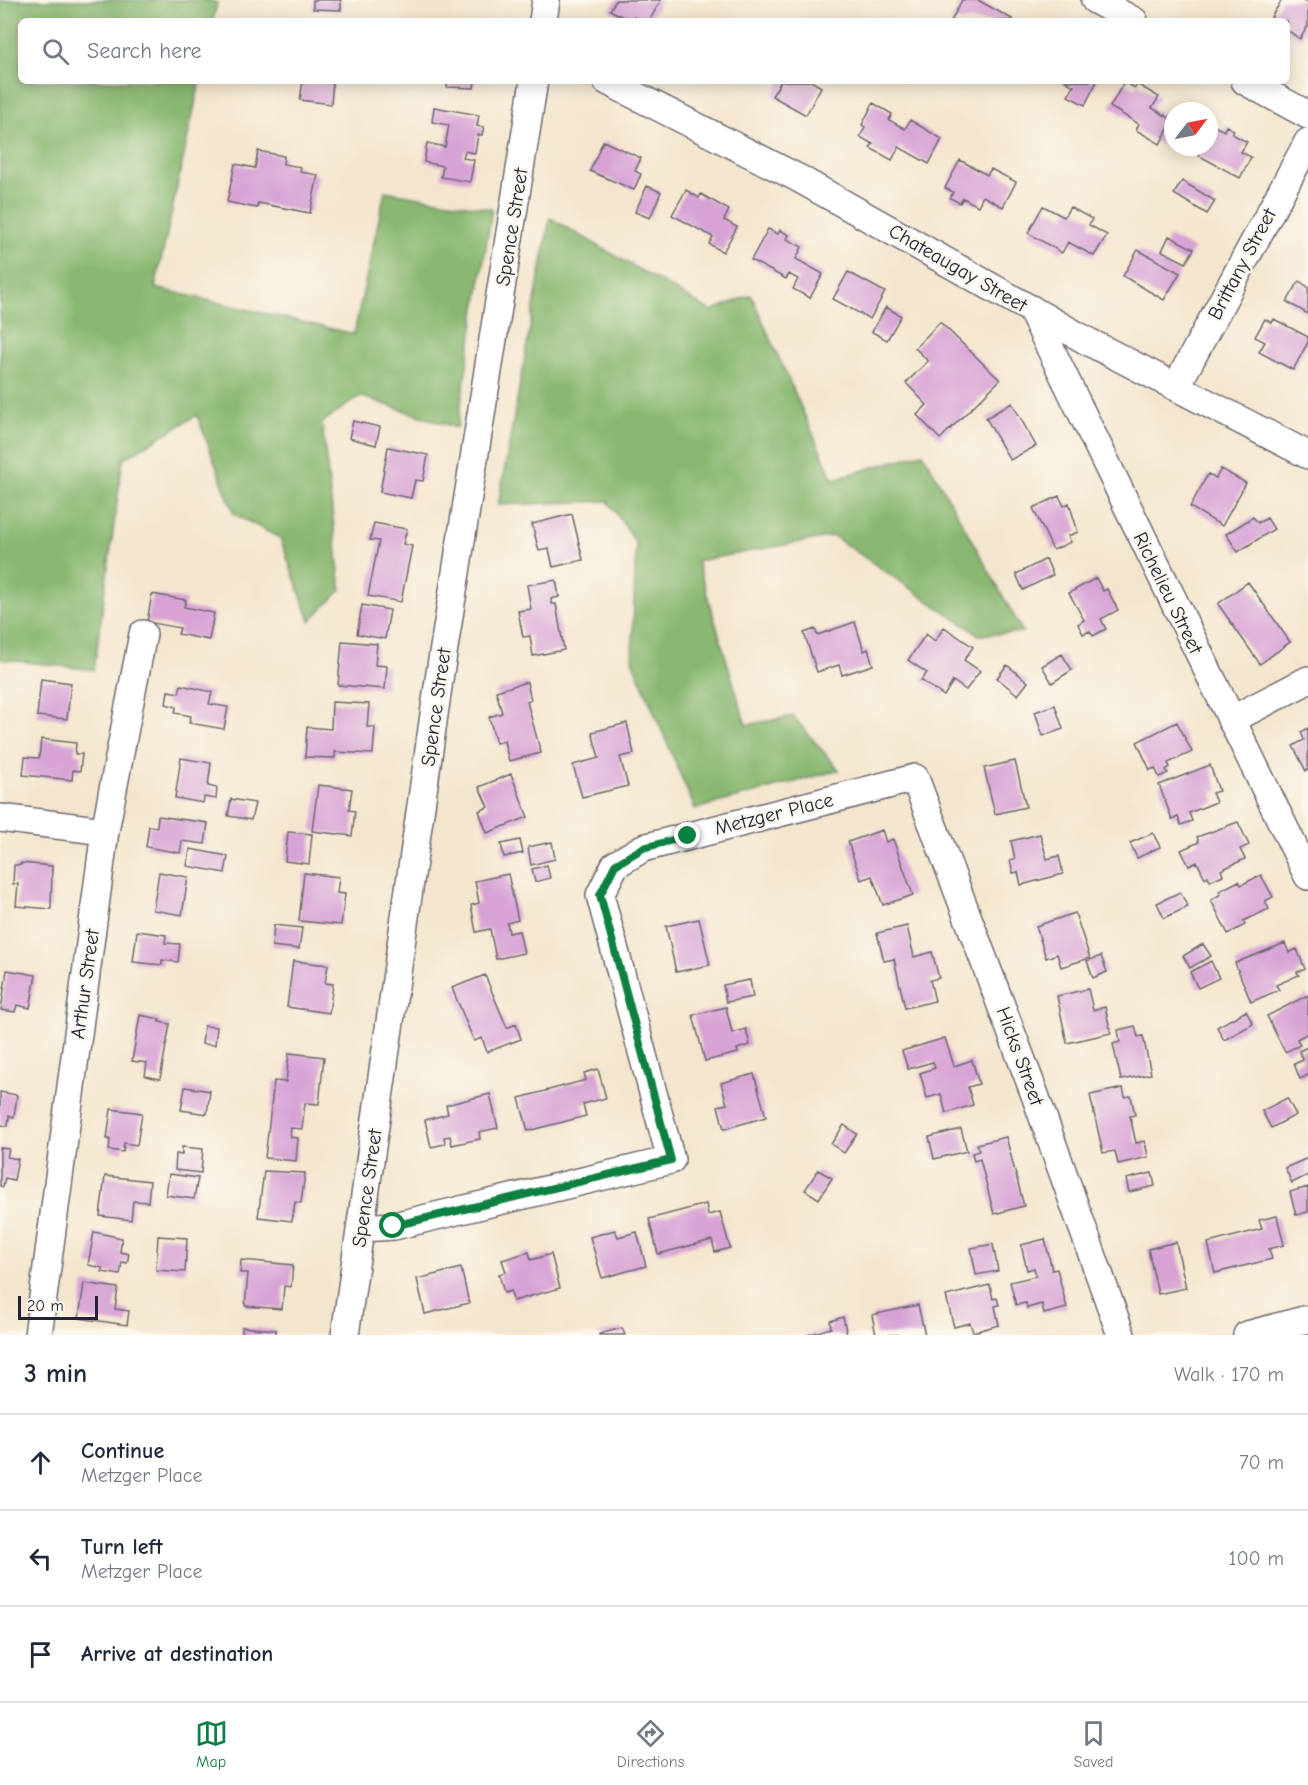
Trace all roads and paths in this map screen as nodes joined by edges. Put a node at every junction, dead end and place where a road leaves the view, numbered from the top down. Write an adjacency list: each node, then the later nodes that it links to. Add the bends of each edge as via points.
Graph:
1 (546, 0): 3 (street)
2 (1095, 0): 4 (street)
3 (543, 18)
4 (1128, 18)
5 (534, 84): 20 (street, Spence Street, via 440,673)
6 (613, 84): 10 (street, Chateaugay Street, via 798,178)
7 (1251, 84): 8 (street)
8 (1308, 115)
9 (1308, 142): 11 (street, Brittany Street)
10 (1031, 309): 11 (street, Chateaugay Street); 15 (street, Richelieu Street)
11 (1176, 387): 12 (street, Chateaugay Street)
12 (1308, 455)
13 (144, 634): 18 (street, Arthur Street)
14 (1308, 680): 15 (street)
15 (1232, 720): 19 (street, Richelieu Street)
16 (915, 778): 20 (street, Metzger Place, via 643,848 615,865 600,895 671,1160 393,1226); 24 (street, Hicks Street)
17 (0, 818): 18 (street)
18 (105, 831): 22 (street, Arthur Street)
19 (1308, 876)
20 (361, 1228): 23 (street, Spence Street)
21 (1308, 1319): 25 (street)
22 (38, 1335)
23 (345, 1335)
24 (1121, 1335)
25 (1247, 1335)

